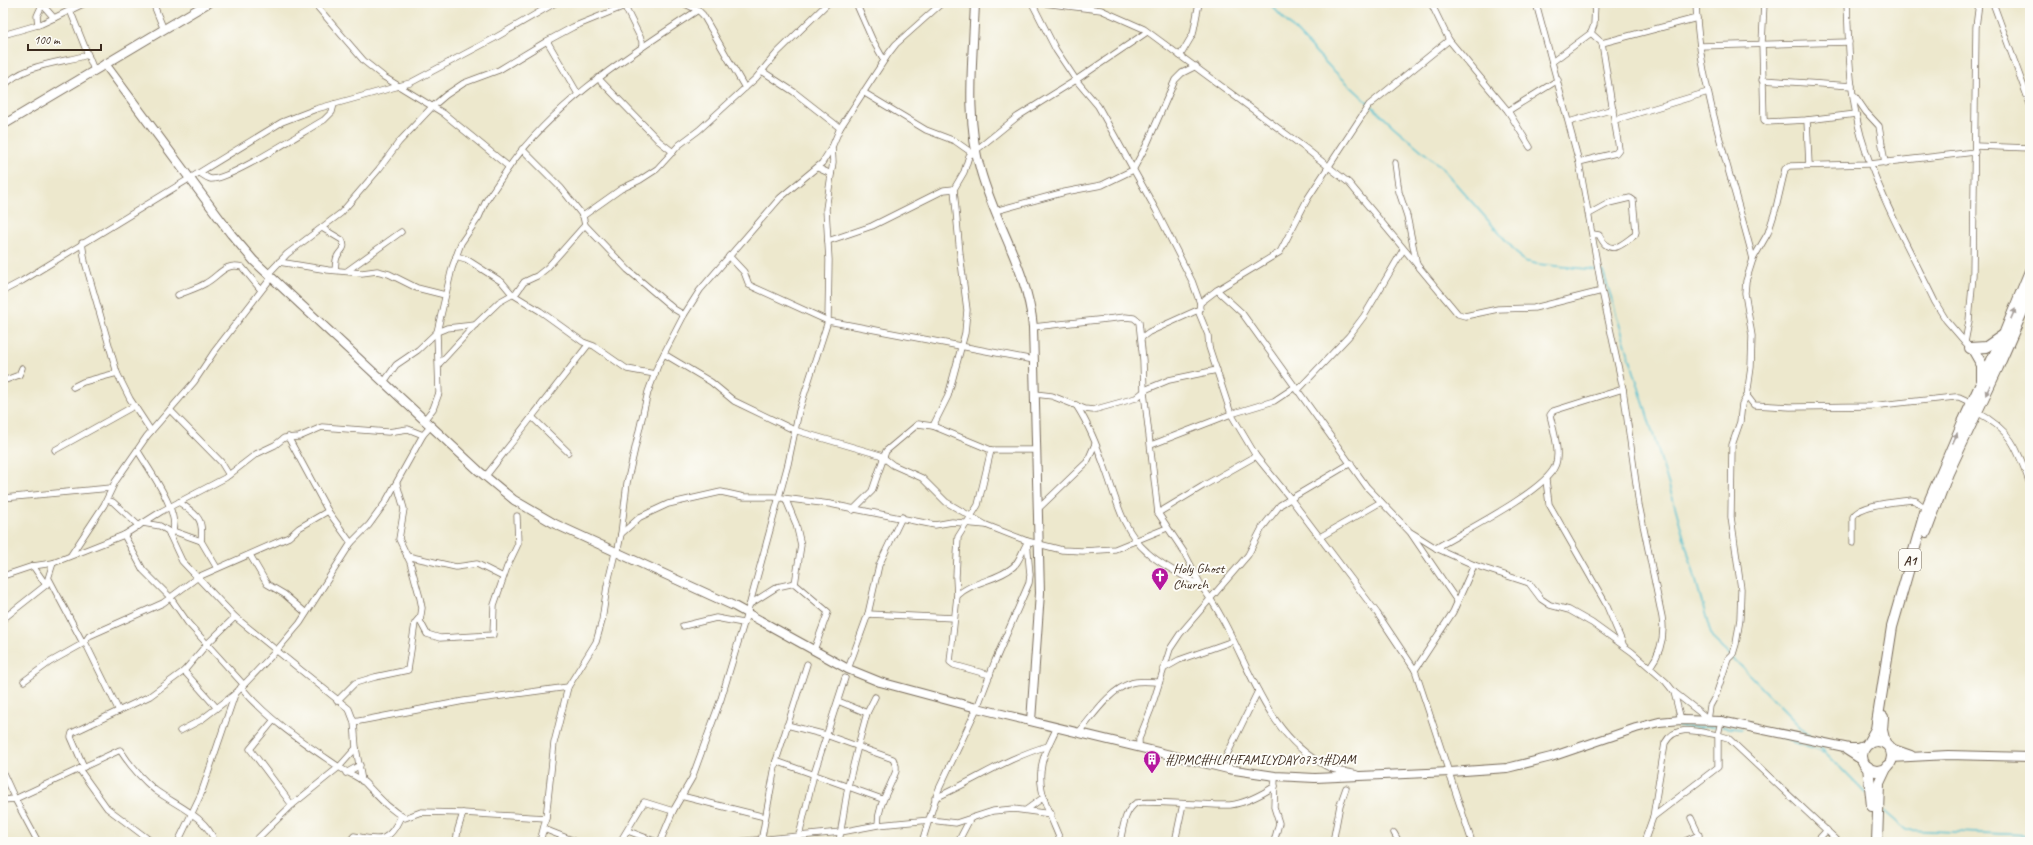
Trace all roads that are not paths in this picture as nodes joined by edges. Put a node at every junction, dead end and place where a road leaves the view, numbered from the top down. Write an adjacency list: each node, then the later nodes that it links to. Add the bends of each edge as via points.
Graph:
1 (85, 3): 25 (street)
2 (153, 3): 30 (street)
3 (208, 3): 30 (street)
4 (314, 3): 55 (street, via 364,61)
5 (555, 3): 55 (street)
6 (632, 3): 24 (street)
7 (683, 3): 26 (street)
8 (828, 3): 48 (street)
9 (856, 3): 43 (street)
10 (942, 3): 43 (street, via 896,44)
11 (975, 3): 78 (street, via 972,117)
12 (1032, 3): 50 (street, via 1056,50)
13 (1042, 3): 31 (street, via 1101,10 1135,24)
14 (1200, 3): 42 (street, via 1193,34)
15 (1431, 3): 34 (street)
16 (1536, 3): 44 (street)
17 (1595, 3): 32 (street)
18 (1696, 3): 28 (street)
19 (1764, 3): 37 (street)
20 (1847, 3): 36 (street)
21 (1979, 3): 72 (street, via 1976,28)
22 (1993, 3): 62 (street)
23 (42, 4): 27 (street); 29 (street, via 37,16)
24 (623, 4): 35 (street); 40 (street, via 642,41)
25 (70, 10): 27 (street); 41 (street)
26 (698, 10): 40 (street); 56 (street)
27 (54, 18): 29 (street)
28 (1697, 18): 38 (street); 39 (street)
29 (38, 25): 33 (street)
30 (164, 30): 45 (street)
31 (1147, 32): 42 (street); 50 (street)
32 (1591, 33): 38 (street); 44 (street)
33 (3, 35)
34 (1449, 40): 65 (street); 85 (street, via 1369,105)
35 (547, 41): 59 (street); 63 (street, via 499,70 464,83)
36 (1849, 42): 37 (street); 53 (street)
37 (1762, 43): 39 (street); 52 (street)
38 (1602, 44): 64 (street)
39 (1700, 46): 58 (street)
40 (642, 47): 49 (street)
41 (88, 55): 47 (street); 54 (street, via 62,60 24,73 14,77)
42 (1180, 56): 46 (street)
43 (884, 60): 57 (street)
44 (1552, 62): 51 (street)
45 (105, 64): 47 (street); 91 (street)
46 (1196, 66): 85 (street, via 1221,88); 88 (street, via 1175,80)
47 (94, 70): 70 (street)
48 (762, 71): 56 (street); 71 (street)
49 (598, 78): 59 (street); 77 (street, via 659,141)
50 (1076, 80): 78 (street, via 1017,117); 88 (street, via 1098,106)
51 (1558, 80): 65 (street); 69 (street)
52 (1762, 80): 53 (street); 68 (street, via 1764,120)
53 (1852, 86): 60 (street)
54 (3, 87)
55 (401, 87): 61 (street); 63 (street)
56 (745, 88): 77 (street)
57 (863, 92): 71 (street); 78 (street, via 926,130 955,141)
58 (1708, 92): 67 (street); 105 (street)
59 (578, 94): 76 (street)
60 (1854, 94): 66 (street); 82 (street, via 1879,126)
61 (334, 104): 89 (street, via 282,122); 89 (street, via 332,112 324,120 255,161 217,178 208,178)
62 (2030, 104)
63 (432, 107): 86 (street); 97 (street, via 399,142 341,213)
64 (1613, 109): 67 (street); 69 (street)
65 (1508, 111): 74 (street)
66 (1856, 114): 68 (street); 83 (street)
67 (1615, 120): 80 (street, via 1618,152)
68 (1807, 120): 84 (street)
69 (1569, 122): 80 (street)
70 (3, 125)
71 (840, 128): 73 (street)
72 (1975, 146): 75 (street); 79 (street)
73 (832, 147): 87 (street); 90 (street)
74 (1530, 147)
75 (2030, 148)
76 (522, 149): 86 (street); 95 (street, via 561,188)
77 (673, 152): 95 (street, via 650,174 620,189)
78 (974, 152): 92 (street); 93 (street)
79 (1975, 152): 82 (street); 130 (street)
80 (1579, 162): 94 (street)
81 (1395, 163): 107 (street, via 1399,192 1407,216)
82 (1885, 163): 83 (street)
83 (1870, 164): 84 (street); 130 (street, via 1935,302 1946,320)
84 (1809, 165): 105 (street, via 1786,166 1770,226)
85 (1329, 166): 102 (street, via 1349,183); 113 (street, via 1308,198 1280,252)
86 (509, 167): 103 (street, via 467,232)
87 (818, 168): 90 (street); 104 (street, via 788,190)
88 (1133, 170): 93 (street, via 1102,185); 120 (street, via 1192,281)
89 (200, 173): 91 (street)
90 (831, 174): 100 (street, via 826,209)
91 (190, 179): 101 (street); 111 (street, via 231,234)
92 (954, 189): 100 (street, via 944,190 872,226); 129 (street, via 967,310)
93 (995, 211): 124 (street, via 1025,284)
94 (1589, 214): 99 (street); 99 (street, via 1609,203 1630,198 1633,200 1635,235 1612,248 1598,235)
95 (583, 216): 96 (street)
96 (585, 226): 116 (street, via 547,268 524,282 520,289); 121 (street, via 628,270)
97 (322, 228): 106 (street); 108 (street, via 344,243 336,258)
98 (401, 232): 109 (street)
99 (1593, 234): 114 (street)
100 (828, 241): 122 (street)
101 (82, 243): 115 (street); 137 (street, via 85,262)
102 (1403, 250): 107 (street); 143 (street, via 1364,316 1349,336)
103 (456, 256): 116 (street, via 466,259 502,282); 119 (street)
104 (729, 256): 121 (street, via 700,290); 122 (street, via 744,272 749,285)
105 (1753, 259): 147 (street, via 1746,281 1752,336)
106 (279, 262): 108 (street); 111 (street)
107 (1417, 265): 114 (street, via 1461,316 1498,309 1534,308)
108 (335, 270): 109 (street)
109 (347, 271): 119 (street, via 377,271 417,288)
110 (2030, 271): 126 (highway, A1, one-way to 110)
111 (269, 276): 112 (street); 140 (street)
112 (262, 290): 118 (street, via 242,267 230,266 206,283); 151 (street, via 194,382)
113 (1217, 290): 120 (street); 143 (street, via 1250,323)
114 (1602, 290): 144 (street)
115 (3, 291)
116 (512, 294): 123 (street, via 504,298); 128 (street)
117 (2030, 294): 134 (highway, A1)
118 (178, 295)
119 (445, 295): 125 (street)
120 (1200, 306): 127 (street); 136 (street, via 1201,319)
121 (684, 315): 131 (street)
122 (828, 321): 129 (street); 160 (street)
123 (475, 325): 125 (street, via 447,328); 133 (street)
124 (1033, 327): 127 (street, via 1131,317 1139,322); 132 (street)
125 (437, 332): 133 (street); 140 (street, via 418,350 396,365)
126 (2005, 332): 130 (highway, via 1992,344 1979,348); 134 (highway, A1)
127 (1141, 338): 145 (street)
128 (588, 345): 138 (street, via 628,369); 155 (street)
129 (962, 347): 132 (street); 159 (street, via 948,396)
130 (1969, 347): 134 (street); 141 (highway, via 1983,369)
131 (664, 354): 138 (street); 160 (street, via 706,378 734,401)
132 (1034, 360): 146 (street)
133 (439, 364): 156 (street, via 437,401)
134 (1995, 365): 141 (highway, A1); 153 (highway, A1, one-way to 153)
135 (22, 368): 139 (street, via 19,376)
136 (1217, 370): 145 (street, via 1169,380 1156,384); 154 (street)
137 (117, 373): 142 (street); 150 (street)
138 (655, 374): 202 (street, via 648,392 627,483)
139 (3, 381)
140 (384, 382): 156 (street)
141 (1980, 385): 148 (highway, A1)
142 (73, 387)
143 (1296, 389): 154 (street, via 1274,401); 173 (street)
144 (1623, 390): 176 (street, via 1550,415 1556,441 1556,465); 248 (street, via 1639,505 1664,627 1659,652)
145 (1144, 392): 152 (street, via 1136,398); 165 (street)
146 (1035, 394): 149 (street, via 1056,397); 168 (street)
147 (1748, 396): 148 (street, via 1754,405 1782,407 1871,406 1955,397); 269 (street, via 1742,404 1740,422 1732,446 1731,517 1741,589 1740,619 1733,654 1728,659)
148 (1972, 403): 189 (highway, A1, one-way to 148)
149 (1076, 405): 152 (street); 157 (street)
150 (134, 406): 161 (street); 166 (street)
151 (170, 410): 161 (street); 174 (street, via 221,462)
152 (1091, 410): 157 (street)
153 (1977, 412): 178 (street, via 2001,428 2014,442); 282 (highway, A1, via 1948,472 1907,593 1886,695 1882,730)
154 (1231, 414): 165 (street); 171 (street)
155 (532, 417): 170 (street); 175 (street)
156 (424, 420): 158 (street)
157 (1086, 420): 164 (street)
158 (431, 426): 162 (street); 175 (street)
159 (933, 426): 167 (street); 172 (street, via 921,423 916,425 891,446)
160 (794, 430): 172 (street); 181 (street, via 788,464)
161 (151, 431): 169 (street)
162 (423, 435): 163 (street, via 408,429 388,432 322,426 299,437); 177 (street)
163 (288, 437): 174 (street, via 256,454); 191 (street)
164 (1096, 444): 188 (street, via 1087,462); 205 (street, via 1117,505)
165 (1151, 445): 192 (street)
166 (55, 450)
167 (991, 450): 168 (street); 194 (street, via 978,505)
168 (1037, 450): 188 (street)
169 (138, 451): 179 (street); 187 (street)
170 (568, 452)
171 (1256, 456): 182 (street); 192 (street)
172 (884, 457): 190 (street, via 872,490); 194 (street, via 893,465 922,478 946,502)
173 (1351, 463): 182 (street); 186 (street)
174 (229, 475): 185 (street)
175 (485, 477): 212 (street, via 540,516)
176 (1546, 480): 211 (street, via 1525,496); 244 (street, via 1549,504 1606,604)
177 (397, 484): 208 (street, via 372,521); 215 (street, via 404,509 399,540)
178 (2030, 484)
179 (111, 488): 180 (street); 183 (street)
180 (3, 498)
181 (777, 498): 184 (street); 202 (street, via 739,496 721,492 671,503 640,517); 231 (street)
182 (1290, 498): 204 (street); 229 (street, via 1275,511 1262,528 1248,555)
183 (107, 500): 197 (street); 213 (street)
184 (786, 500): 190 (street, via 830,504); 224 (street, via 801,545)
185 (179, 502): 187 (street); 206 (street, via 200,521 203,529)
186 (1381, 502): 200 (street); 204 (street)
187 (170, 507): 197 (street); 201 (street, via 174,515)
188 (1038, 509): 209 (street)
189 (1926, 509): 210 (street, via 1911,500 1864,508 1854,514); 281 (highway, A1, via 1892,627 1876,729)
190 (853, 510): 195 (street)
191 (328, 511): 208 (street); 214 (street, via 299,528 288,538)
192 (1158, 513): 199 (street)
193 (517, 516): 222 (street, via 518,544)
194 (972, 516): 196 (street); 198 (street)
195 (902, 517): 196 (street, via 935,525 948,522); 234 (street, via 879,565)
196 (966, 523): 198 (street); 227 (street, via 958,537)
197 (141, 524): 201 (street, via 160,526); 203 (street)
198 (986, 525): 207 (street)
199 (1167, 528): 205 (street); 226 (street, via 1184,552)
200 (1410, 532): 211 (street); 230 (street)
201 (172, 533): 206 (street); 221 (street, via 178,555)
202 (621, 534): 212 (street)
203 (124, 535): 213 (street); 228 (street, via 139,565)
204 (1320, 537): 252 (street, via 1377,613)
205 (1136, 541): 209 (street, via 1115,549 1082,551 1062,550); 226 (street, via 1156,559)
206 (201, 542): 219 (street)
207 (1027, 542): 209 (street); 227 (street, via 1017,563 1009,570); 253 (street, via 1029,583)
208 (351, 543): 233 (street)
209 (1040, 543): 272 (street, via 1040,593)
210 (1852, 543)
211 (1436, 548): 217 (street)
212 (616, 553): 232 (street); 258 (street, via 596,642)
213 (71, 555): 216 (street)
214 (250, 555): 219 (street); 233 (street, via 267,584 284,594)
215 (408, 556): 222 (street, via 456,567 477,564); 236 (street, via 422,605)
216 (53, 563): 218 (street); 223 (street)
217 (1474, 565): 230 (street); 244 (street, via 1529,583 1541,599 1550,605 1578,615)
218 (34, 566): 220 (street); 225 (street)
219 (217, 568): 221 (street)
220 (3, 576)
221 (198, 577): 228 (street); 235 (street)
222 (503, 577): 236 (street, via 494,605 494,632 491,636 432,637 425,632)
223 (48, 578): 225 (street); 242 (street)
224 (794, 583): 231 (street, via 777,587); 246 (street, via 828,612)
225 (46, 585): 238 (street)
226 (1201, 586): 229 (street)
227 (957, 596): 237 (street)
228 (170, 597): 242 (street, via 156,607 93,634); 243 (street)
229 (1211, 598): 241 (street); 251 (street, via 1173,644)
230 (1457, 601): 252 (street, via 1445,626)
231 (750, 604): 232 (street)
232 (746, 612): 239 (street); 246 (street)
233 (306, 614): 245 (street)
234 (868, 614): 237 (street); 249 (street)
235 (235, 617): 243 (street); 245 (street)
236 (420, 618): 263 (street, via 415,623 408,670 355,683)
237 (954, 618): 253 (street, via 950,663)
238 (3, 619)
239 (743, 623): 240 (street, via 716,618); 307 (street, via 722,698 702,755)
240 (683, 626)
241 (1233, 641): 251 (street, via 1179,660); 259 (street)
242 (84, 643): 255 (street, via 56,658); 267 (street)
243 (206, 644): 250 (street); 257 (street)
244 (1624, 645): 248 (street)
245 (277, 650): 257 (street); 263 (street)
246 (814, 650): 249 (street)
247 (807, 664): 275 (street)
248 (1650, 667): 260 (street)
249 (848, 669): 266 (street, via 880,682)
250 (184, 670): 265 (street); 267 (street, via 150,696)
251 (1163, 670): 256 (street)
252 (1415, 670): 297 (street)
253 (990, 674): 266 (street)
254 (844, 678): 264 (street)
255 (24, 681)
256 (1159, 682): 278 (street, via 1134,682 1122,686); 287 (street, via 1139,739)
257 (242, 685): 261 (street); 271 (street, via 255,704)
258 (568, 687): 274 (street); 323 (street, via 554,743)
259 (1258, 692): 295 (street); 302 (street, via 1268,710 1296,746 1329,768)
260 (1674, 692): 269 (street); 270 (street)
261 (235, 694): 265 (street); 319 (street)
262 (875, 697): 268 (street)
263 (337, 701): 274 (street, via 349,709)
264 (838, 701): 268 (street); 279 (street)
265 (216, 707): 277 (street, via 201,720)
266 (977, 708): 272 (street); 309 (street)
267 (119, 711): 296 (street, via 71,734)
268 (867, 713): 283 (street)
269 (1708, 719): 270 (street); 273 (street)
270 (1681, 720): 297 (street, via 1636,728 1527,764)
271 (274, 721): 294 (street); 314 (street, via 250,748)
272 (1031, 721): 276 (street)
273 (1721, 721): 280 (street); 285 (street)
274 (354, 722): 286 (street)
275 (787, 725): 279 (street); 290 (street)
276 (1057, 727): 278 (street); 284 (street)
277 (180, 731)
278 (1079, 732): 287 (street)
279 (826, 735): 283 (street); 300 (street)
280 (1718, 735): 322 (street, via 1718,767); 322 (street, via 1685,730 1668,738 1665,743); 329 (street, via 1728,738)
281 (1868, 744): 282 (highway, via 1876,741); 285 (street, via 1858,748); 292 (highway, A1, via 1862,752)
282 (1887, 745): 288 (street, via 1901,753); 291 (highway, A1)
283 (858, 746): 304 (street); 311 (street, via 889,757 895,763 894,776)
284 (1048, 746): 308 (street, via 1041,770); 309 (street, via 1012,758)
285 (1839, 746): 292 (street)
286 (356, 748): 293 (street); 294 (street)
287 (1139, 748): 295 (street)
288 (1914, 756): 289 (street); 291 (street)
289 (2030, 757)
290 (776, 761): 300 (street); 321 (street)
291 (1889, 762): 292 (highway, via 1878,770); 362 (highway, via 1880,783)
292 (1866, 764): 361 (highway, A1, via 1872,796)
293 (360, 765): 299 (street); 303 (street)
294 (340, 767): 299 (street); 314 (street)
295 (1221, 767): 301 (street)
296 (82, 768): 310 (street); 319 (street, via 120,750 155,790); 337 (street, via 107,808)
297 (1450, 772): 302 (street); 357 (street)
298 (3, 773): 310 (street)
299 (346, 773): 303 (street)
300 (814, 774): 304 (street); 333 (street)
301 (1275, 776): 302 (street); 305 (street)
302 (1363, 776)
303 (362, 781): 320 (street)
304 (848, 786): 311 (street); 331 (street)
305 (1275, 786): 313 (street, via 1259,796 1236,804); 354 (street, via 1274,807 1278,823)
306 (1346, 788): 355 (street)
307 (681, 796): 316 (street); 321 (street)
308 (1044, 797): 315 (street); 318 (street)
309 (935, 798): 326 (street)
310 (14, 799): 312 (street); 336 (street)
311 (882, 799): 327 (street)
312 (3, 800)
313 (1183, 804): 352 (street, via 1144,801 1136,803 1125,819); 353 (street)
314 (292, 805): 340 (street)
315 (1026, 810): 318 (street); 325 (street, via 993,811)
316 (674, 811): 330 (street, via 645,802); 346 (street)
317 (463, 813): 320 (street, via 421,812 409,818); 323 (street); 342 (street)
318 (1051, 814): 351 (street)
319 (192, 815): 338 (street); 339 (street, via 211,833)
320 (401, 816): 341 (street, via 394,832 387,837 377,839 354,836)
321 (765, 817): 335 (street)
322 (1653, 817): 334 (street)
323 (546, 818): 328 (street)
324 (1691, 818): 358 (street, via 1699,835)
325 (970, 819): 326 (street, via 956,822); 350 (street)
326 (930, 820): 327 (street); 349 (street)
327 (878, 825): 331 (street)
328 (544, 829): 343 (street); 344 (street)
329 (1827, 830): 359 (street); 360 (street)
330 (628, 831): 345 (street); 346 (street)
331 (841, 832): 333 (street); 348 (street)
332 (1394, 833): 356 (street)
333 (800, 836): 335 (street)
334 (1647, 840)
335 (762, 841): 347 (street)
336 (38, 842)
337 (152, 842)
338 (178, 842)
339 (215, 842)
340 (254, 842)
341 (349, 842)
342 (456, 842)
343 (540, 842)
344 (577, 842)
345 (620, 842)
346 (659, 842)
347 (735, 842)
348 (838, 842)
349 (922, 842)
350 (958, 842)
351 (1061, 842)
352 (1120, 842)
353 (1175, 842)
354 (1274, 842)
355 (1333, 842)
356 (1399, 842)
357 (1472, 842)
358 (1683, 842)
359 (1816, 842)
360 (1839, 842)
361 (1872, 842)
362 (1877, 842)

